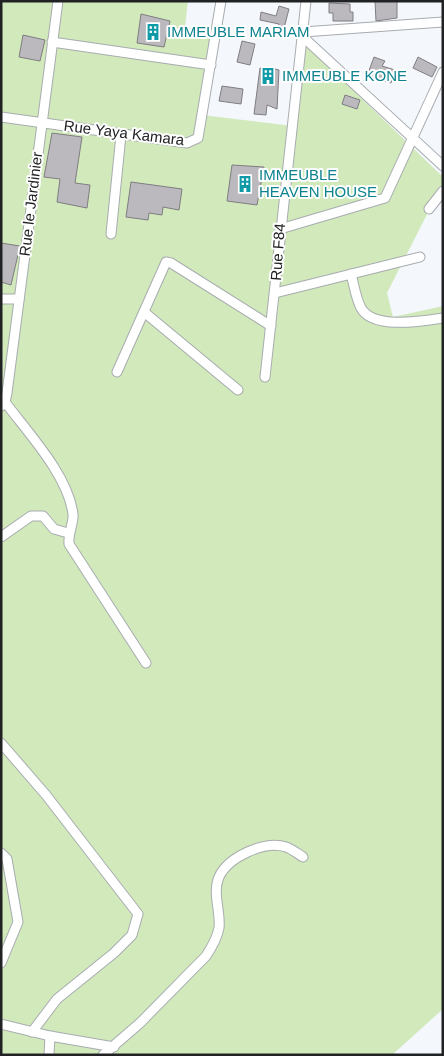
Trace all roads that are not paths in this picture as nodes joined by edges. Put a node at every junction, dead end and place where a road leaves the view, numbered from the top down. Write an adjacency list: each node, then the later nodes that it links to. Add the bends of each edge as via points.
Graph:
1 (58, 1): 6 (street, Rue le Jardinier)
2 (221, 1): 7 (street, Rue Yaya Kamara)
3 (306, 1): 5 (street, Rue F84)
4 (443, 22): 5 (street)
5 (302, 34): 13 (street); 17 (street, Rue F84)
6 (52, 42): 7 (street); 11 (street, Rue le Jardinier)
7 (211, 66): 12 (street, Rue Yaya Kamara, via 198,138 187,143)
8 (443, 72): 9 (street)
9 (438, 93): 13 (street)
10 (1, 118): 11 (street, Rue Yaya Kamara)
11 (42, 123): 12 (street, Rue Yaya Kamara); 23 (street, Rue le Jardinier)
12 (121, 135): 18 (street)
13 (413, 139): 14 (street); 17 (street, via 385,198)
14 (443, 166)
15 (443, 191): 16 (street)
16 (429, 209)
17 (280, 229): 21 (street, Rue F84)
18 (111, 234)
19 (420, 257): 20 (street)
20 (351, 274): 21 (street); 25 (street, via 361,308 374,318 407,322)
21 (275, 293): 26 (street, Rue F84)
22 (1, 299): 23 (street)
23 (19, 299): 30 (street, Rue le Jardinier)
24 (144, 312): 26 (street, via 166,262 171,262); 27 (street); 29 (street)
25 (443, 318)
26 (271, 326): 28 (street, Rue F84)
27 (117, 372)
28 (265, 377)
29 (238, 390)
30 (3, 404): 31 (street, via 46,456 63,485 73,515)
31 (68, 532): 32 (street, via 54,529 43,516 31,516); 33 (street, via 69,544)
32 (1, 537)
33 (146, 663)
34 (1, 744): 39 (street, via 58,810 138,914 132,936 57,999)
35 (1, 853): 37 (street, via 7,859 18,922)
36 (303, 857): 41 (street, via 286,847 273,846 258,848 230,864 219,877 219,927 206,956)
37 (1, 963)
38 (1, 1024): 39 (street)
39 (32, 1032): 40 (street)
40 (50, 1036): 41 (street); 42 (street)
41 (114, 1046): 43 (street)
42 (49, 1055)
43 (103, 1055)

